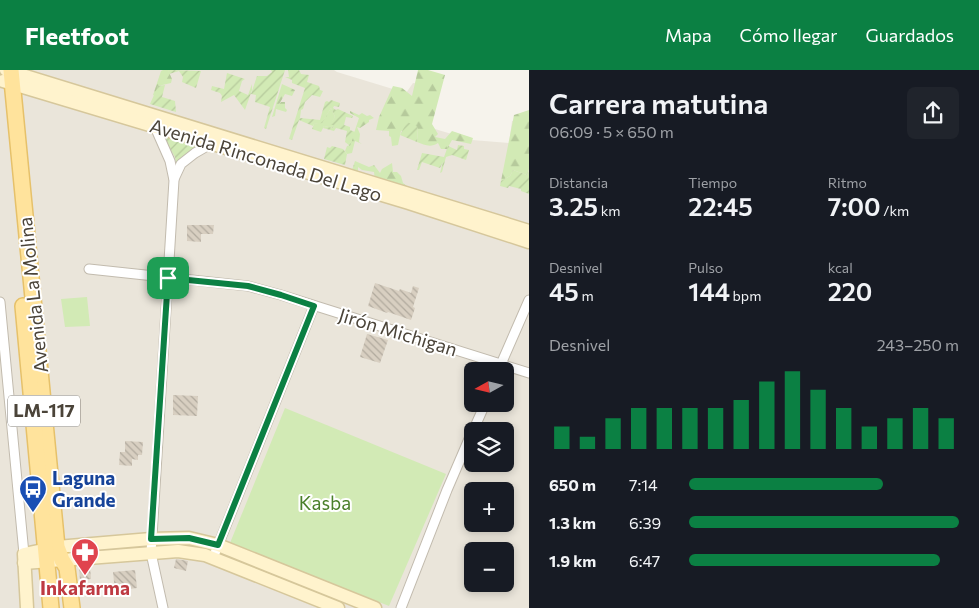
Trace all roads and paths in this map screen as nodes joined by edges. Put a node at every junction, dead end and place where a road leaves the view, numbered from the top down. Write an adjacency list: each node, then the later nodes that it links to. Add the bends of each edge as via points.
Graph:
1 (7, 74): 2 (street, Avenida Rinconada Del Lago); 7 (main road, Avenida La Molina / LM-117); 13 (main road, Avenida La Molina / LM-117)
2 (156, 122): 3 (street, Avenida Rinconada Del Lago); 4 (street)
3 (216, 140): 4 (street, via 181,164); 5 (street, Avenida Rinconada Del Lago); 6 (street, Avenida Rinconada Del Lago)
4 (174, 180): 9 (street)
5 (529, 230)
6 (529, 242)
7 (29, 261): 13 (main road); 22 (main road, Avenida La Molina / LM-117)
8 (89, 268): 9 (street, Jirón Michigan)
9 (168, 278): 12 (street, Jirón Michigan, via 248,286); 19 (street)
10 (529, 300): 15 (street)
11 (0, 302): 24 (street)
12 (314, 306): 14 (street, Jirón Michigan); 20 (street)
13 (25, 320): 22 (main road, Avenida La Molina / LM-117)
14 (482, 362)
15 (503, 362)
16 (514, 370): 17 (street, Jirón Michigan)
17 (529, 373)
18 (464, 453): 31 (street)
19 (151, 539): 20 (street, via 189,538); 21 (street); 22 (street)
20 (218, 545): 23 (street); 30 (street)
21 (151, 553): 22 (street); 23 (street, via 178,551); 28 (street)
22 (53, 554): 24 (street); 26 (main road, Avenida La Molina / LM-117); 27 (main road, Avenida La Molina / LM-117, via 67,568)
23 (213, 558): 29 (street)
24 (24, 559): 25 (street)
25 (28, 608)
26 (51, 608)
27 (72, 608)
28 (163, 608)
29 (338, 608)
30 (375, 608)
31 (401, 608)

